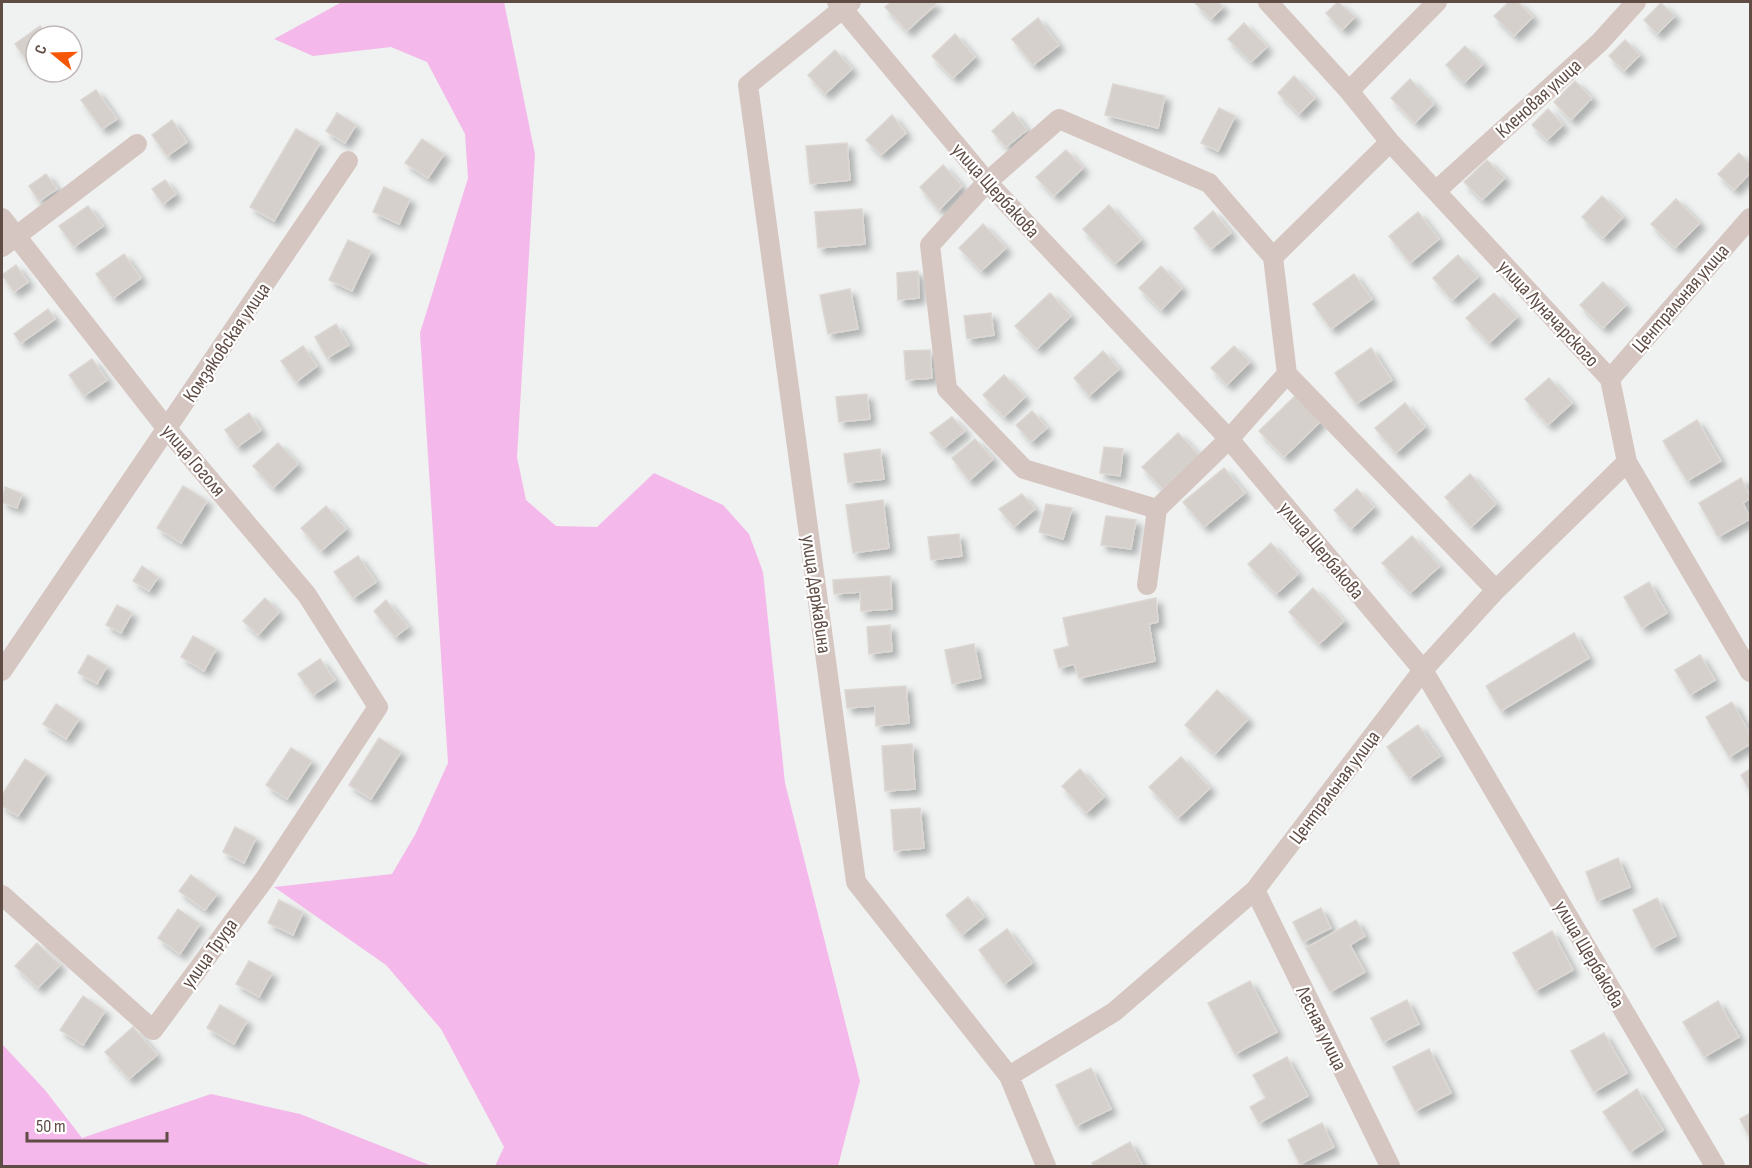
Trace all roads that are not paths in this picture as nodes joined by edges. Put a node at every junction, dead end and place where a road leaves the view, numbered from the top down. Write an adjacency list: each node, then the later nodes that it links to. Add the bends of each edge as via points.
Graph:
1 (1268, 2): 5 (street, улица Луначарского)
2 (1437, 2): 5 (street)
3 (1636, 2): 10 (street, Кленовая улица, via 1600,42)
4 (844, 4): 9 (street, улица Щербакова); 29 (street, улица Державина, via 748,85 856,882)
5 (1349, 91): 6 (street, улица Луначарского)
6 (1390, 142): 10 (street, улица Луначарского); 14 (street)
7 (137, 144): 13 (street)
8 (348, 161): 17 (street, Комзяковская улица)
9 (987, 182): 14 (street, via 1059,119 1209,183); 18 (street, улица Щербакова); 20 (street, via 930,245 948,389 1024,469)
10 (1436, 191): 16 (street, улица Луначарского)
11 (2, 218): 13 (street, улица Гоголя)
12 (1750, 218): 16 (street, Центральная улица)
13 (8, 241): 17 (street, улица Гоголя)
14 (1273, 257): 15 (street)
15 (1287, 374): 18 (street); 22 (street)
16 (1610, 379): 19 (street, улица Луначарского)
17 (167, 429): 24 (street, Комзяковская улица); 26 (street, улица Гоголя, via 307,595)
18 (1229, 439): 20 (street); 23 (street, улица Щербакова)
19 (1627, 462): 22 (street, Центральная улица); 25 (street, улица Луначарского)
20 (1158, 509): 21 (street)
21 (1147, 585)
22 (1496, 590): 23 (street, Центральная улица)
23 (1423, 670): 27 (street, Центральная улица); 32 (street, улица Щербакова)
24 (2, 671)
25 (1750, 672)
26 (378, 707): 28 (street, улица Труда, via 264,880 153,1030)
27 (1255, 890): 29 (street, Центральная улица, via 1114,1012); 31 (street, Лесная улица)
28 (2, 895)
29 (1009, 1076): 30 (street, улица Державина)
30 (1046, 1167)
31 (1390, 1167)
32 (1715, 1167)

